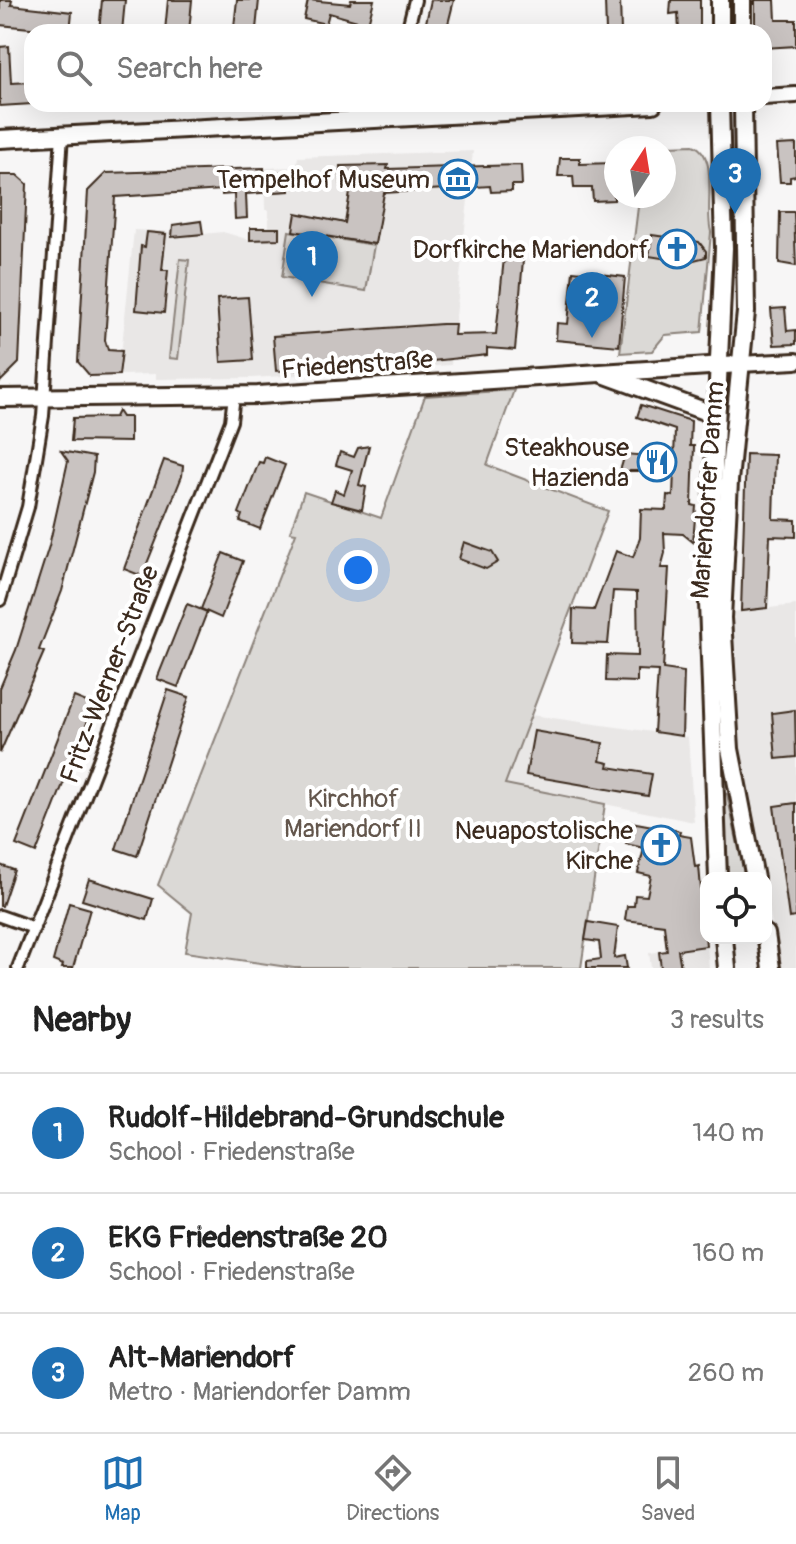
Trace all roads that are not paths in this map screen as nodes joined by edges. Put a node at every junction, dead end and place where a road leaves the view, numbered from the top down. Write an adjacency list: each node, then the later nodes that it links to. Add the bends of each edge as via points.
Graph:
1 (415, 0): 4 (street)
2 (720, 0): 5 (main road)
3 (742, 0): 6 (main road)
4 (409, 24)
5 (720, 24)
6 (742, 24)
7 (796, 95): 8 (main road)
8 (772, 96)
9 (377, 112): 12 (main road)
10 (720, 112): 16 (main road, Mariendorfer Damm, via 724,248)
11 (743, 112): 15 (main road, Mariendorfer Damm, via 748,250)
12 (62, 135): 13 (main road); 19 (street)
13 (0, 139)
14 (796, 361): 15 (main road)
15 (740, 364): 16 (main road, Friedenstraße); 24 (main road, Mariendorfer Damm, via 723,587 724,690 735,784)
16 (716, 365): 17 (main road, Friedenstraße); 21 (main road, Mariendorfer Damm)
17 (595, 371): 18 (main road, Friedenstraße); 21 (main road)
18 (234, 395): 19 (main road, Friedenstraße); 26 (street, Fritz-Werner-Straße, via 231,421)
19 (45, 397): 20 (main road, Friedenstraße); 22 (street, via 28,507)
20 (0, 398)
21 (715, 415): 23 (main road, Mariendorfer Damm, via 708,611)
22 (0, 600)
23 (718, 872)
24 (754, 872)
25 (0, 916): 26 (street)
26 (34, 928): 29 (street, Fritz-Werner-Straße)
27 (725, 944): 30 (main road)
28 (767, 944): 31 (main road)
29 (18, 968)
30 (727, 968)
31 (771, 968)

